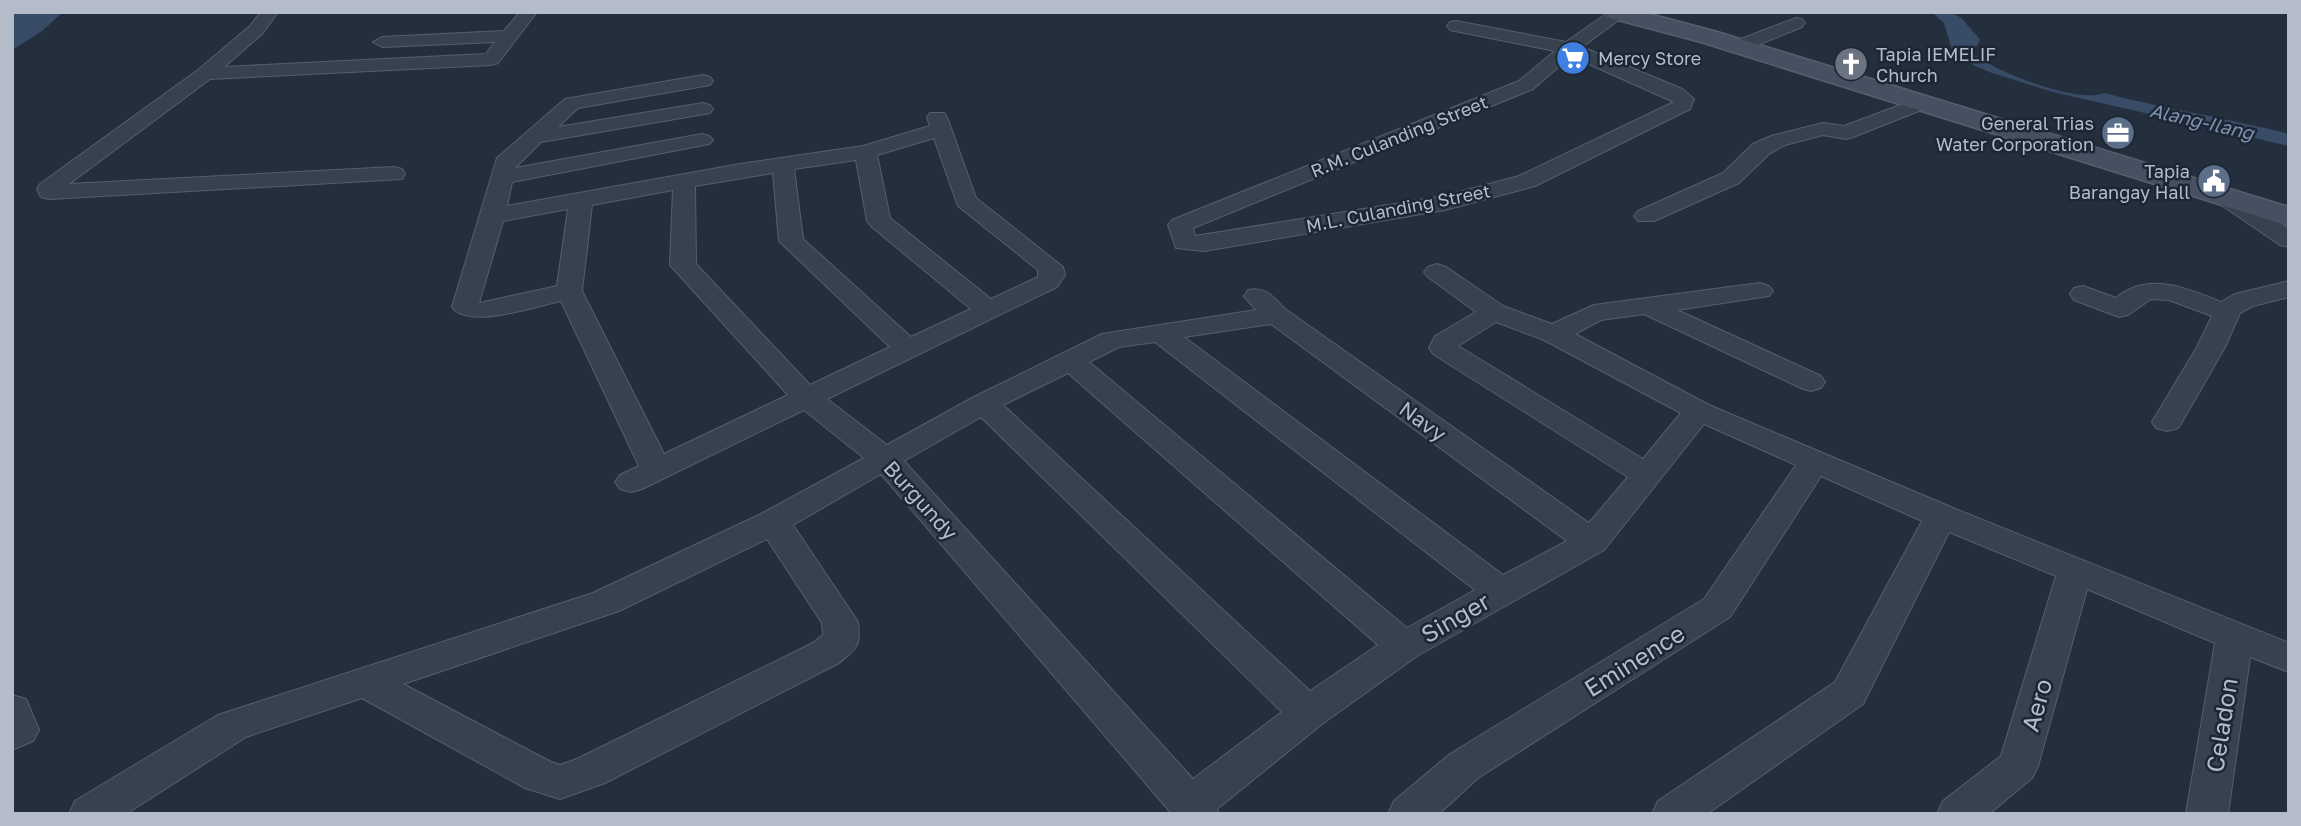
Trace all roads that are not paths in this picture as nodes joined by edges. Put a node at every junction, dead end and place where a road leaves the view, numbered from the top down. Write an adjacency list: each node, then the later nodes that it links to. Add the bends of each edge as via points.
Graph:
1 (270, 12): 11 (street)
2 (528, 13): 4 (street); 7 (street)
3 (1617, 13): 9 (main road); 10 (street, R.M. Culanding Street)
4 (501, 16)
5 (1796, 23): 9 (street)
6 (1456, 26): 10 (street, M.L. Culanding Street)
7 (509, 36): 8 (street); 11 (street, via 491,59)
8 (382, 42)
9 (1740, 46): 12 (main road)
10 (1569, 48): 28 (street, R.M. Culanding Street, via 1526,85 1180,225); 28 (street, M.L. Culanding Street, via 1675,93 1684,99 1683,105 1527,181 1445,203 1204,244)
11 (205, 74): 19 (street, via 49,192)
12 (1923, 103): 22 (main road); 25 (street, via 1846,133 1823,129 1779,140 1761,149 1731,178)
13 (703, 108): 14 (street); 14 (street, via 704,77 572,103); 15 (street)
14 (534, 137): 20 (street, via 505,163)
15 (702, 140): 18 (street); 20 (street)
16 (865, 152): 17 (street); 35 (street, via 879,220); 35 (street, via 939,123 966,201 1050,267 1048,282)
17 (783, 165): 18 (street); 40 (street, via 791,241)
18 (740, 171): 21 (street)
19 (394, 174)
20 (502, 177): 24 (street)
21 (684, 181): 23 (street); 43 (street, Burgundy, via 683,265)
22 (2225, 197): 26 (main road); 27 (street)
23 (581, 200): 24 (street); 31 (street)
24 (493, 216): 31 (street, via 465,307 478,311)
25 (1646, 216)
26 (2289, 217)
27 (2289, 240)
28 (1185, 243)
29 (1437, 272): 36 (street)
30 (2289, 289): 37 (street, via 2244,300)
31 (569, 291): 49 (street)
32 (1760, 291): 34 (street)
33 (2083, 294): 37 (street, via 2119,309 2139,293 2169,293)
34 (1647, 306): 39 (street, via 1594,313); 42 (street)
35 (988, 310): 40 (street)
36 (1494, 312): 39 (street); 50 (street, via 1445,342 1443,348)
37 (2227, 313): 46 (street)
38 (1161, 332): 41 (street, via 1112,340); 54 (street, Navy, via 1266,306); 56 (street)
39 (1554, 334): 45 (street)
40 (908, 349): 43 (street)
41 (1069, 359): 44 (street); 58 (street)
42 (1811, 382)
43 (807, 398): 47 (street, Burgundy); 49 (street)
44 (984, 403): 47 (street); 62 (street)
45 (1699, 411): 48 (street); 50 (street, Singer)
46 (2167, 422)
47 (885, 458): 53 (street); 64 (street, Burgundy)
48 (1814, 462): 52 (street); 66 (street, Eminence, via 1717,608 1464,766)
49 (657, 470): 51 (street)
50 (1645, 474): 54 (street, Singer)
51 (631, 482)
52 (1941, 516): 55 (street); 67 (street, via 1849,693)
53 (774, 522): 60 (street, via 606,602); 60 (street, via 840,622 842,640 826,653 590,771 560,782 540,775)
54 (1592, 542): 56 (street, Singer)
55 (2075, 570): 57 (street); 68 (street, Aero, via 2018,766)
56 (1500, 591): 58 (street, Singer)
57 (2234, 636): 59 (street); 69 (street, Celadon)
58 (1404, 646): 62 (street, Singer)
59 (2289, 658)
60 (364, 681): 65 (street, via 232,726)
61 (12, 710): 63 (street, via 19,730)
62 (1308, 713): 64 (street, Singer)
63 (12, 734)
64 (1194, 810)
65 (90, 814)
66 (1409, 814)
67 (1673, 814)
68 (1958, 814)
69 (2207, 814)

